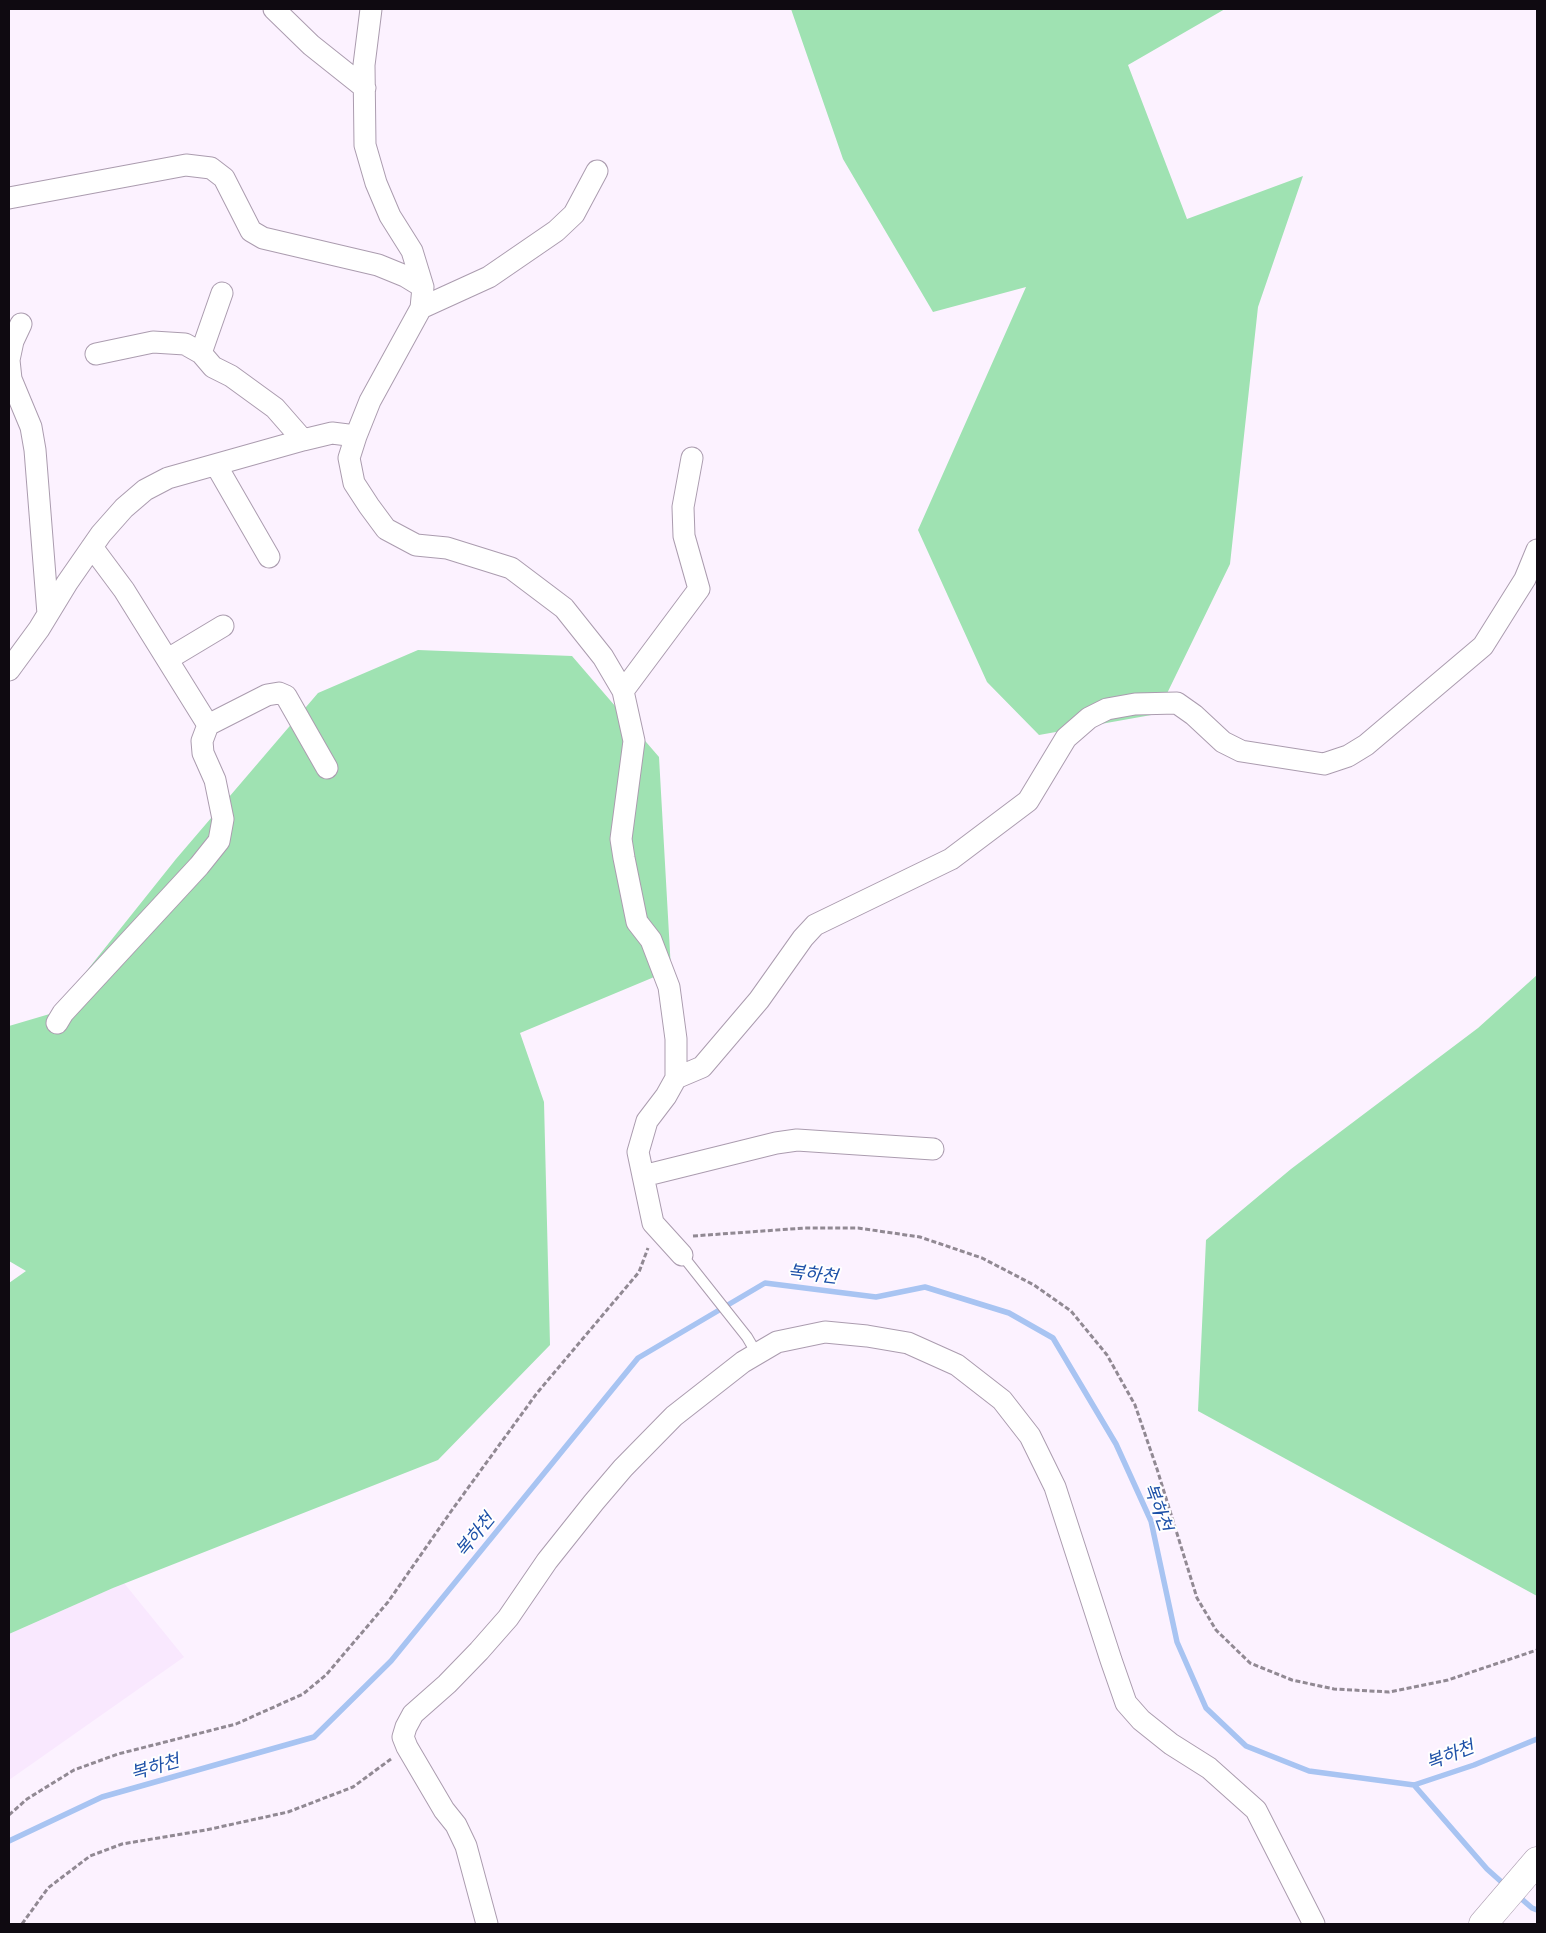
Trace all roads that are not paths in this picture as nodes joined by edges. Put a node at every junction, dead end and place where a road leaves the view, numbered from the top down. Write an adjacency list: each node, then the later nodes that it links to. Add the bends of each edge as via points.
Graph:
1 (274, 9): 3 (street, via 333,64)
2 (371, 9): 3 (street, via 364,65)
3 (365, 88): 6 (street, via 365,145 376,183 390,216 412,251)
4 (597, 171): 8 (street, via 574,214 556,231 489,277)
5 (9, 198): 6 (street, via 186,165 211,168 224,178 251,231 263,238 378,265)
6 (423, 287): 8 (street)
7 (222, 292): 10 (street)
8 (421, 308): 12 (street, via 370,401)
9 (21, 324): 19 (street, via 9,360 11,379 31,427 35,450)
10 (201, 353): 11 (street, via 185,344 153,342); 13 (street, via 213,367 232,376 275,408)
11 (96, 354)
12 (356, 436): 13 (street, via 332,433); 23 (street, via 349,458 354,483 386,529 416,545 447,548 511,568 564,608 603,657)
13 (303, 440): 15 (street)
14 (692, 458): 23 (street, via 683,508 684,536 699,589)
15 (216, 464): 16 (street, via 168,478 146,490 124,508); 18 (street)
16 (92, 547): 19 (street); 21 (street)
17 (1537, 550): 27 (street, via 1526,579 1484,646 1366,745 1348,756 1324,764 1241,751 1223,742 1177,703 1135,704 1107,709 1089,718 1066,738 1028,801 951,859 814,925 759,1000 702,1066)
18 (269, 557)
19 (48, 614): 22 (street)
20 (223, 626): 21 (street)
21 (168, 658): 24 (street)
22 (9, 670)
23 (623, 690): 27 (street, via 634,741 621,839 636,922 651,940 669,986 676,1039)
24 (208, 725): 25 (street, via 267,695 279,693 286,696); 26 (street, via 202,741 203,753 216,780 223,819 219,841)
25 (327, 768)
26 (57, 1023)
27 (676, 1078): 29 (street, via 647,1121 638,1152)
28 (933, 1149): 29 (street, via 797,1140)
29 (643, 1176): 30 (street, via 653,1223)
30 (678, 1250): 31 (lane)
31 (752, 1346): 33 (street, via 743,1362 674,1416 623,1468 547,1560 508,1618 447,1684 413,1714 406,1727 407,1747 466,1846); 34 (street, via 825,1332 908,1343 957,1365 1002,1400 1030,1436 1055,1487 1126,1703 1141,1720 1209,1768 1256,1810)
32 (1521, 1879): 35 (street)
33 (487, 1924)
34 (1314, 1924)
35 (1483, 1924)

